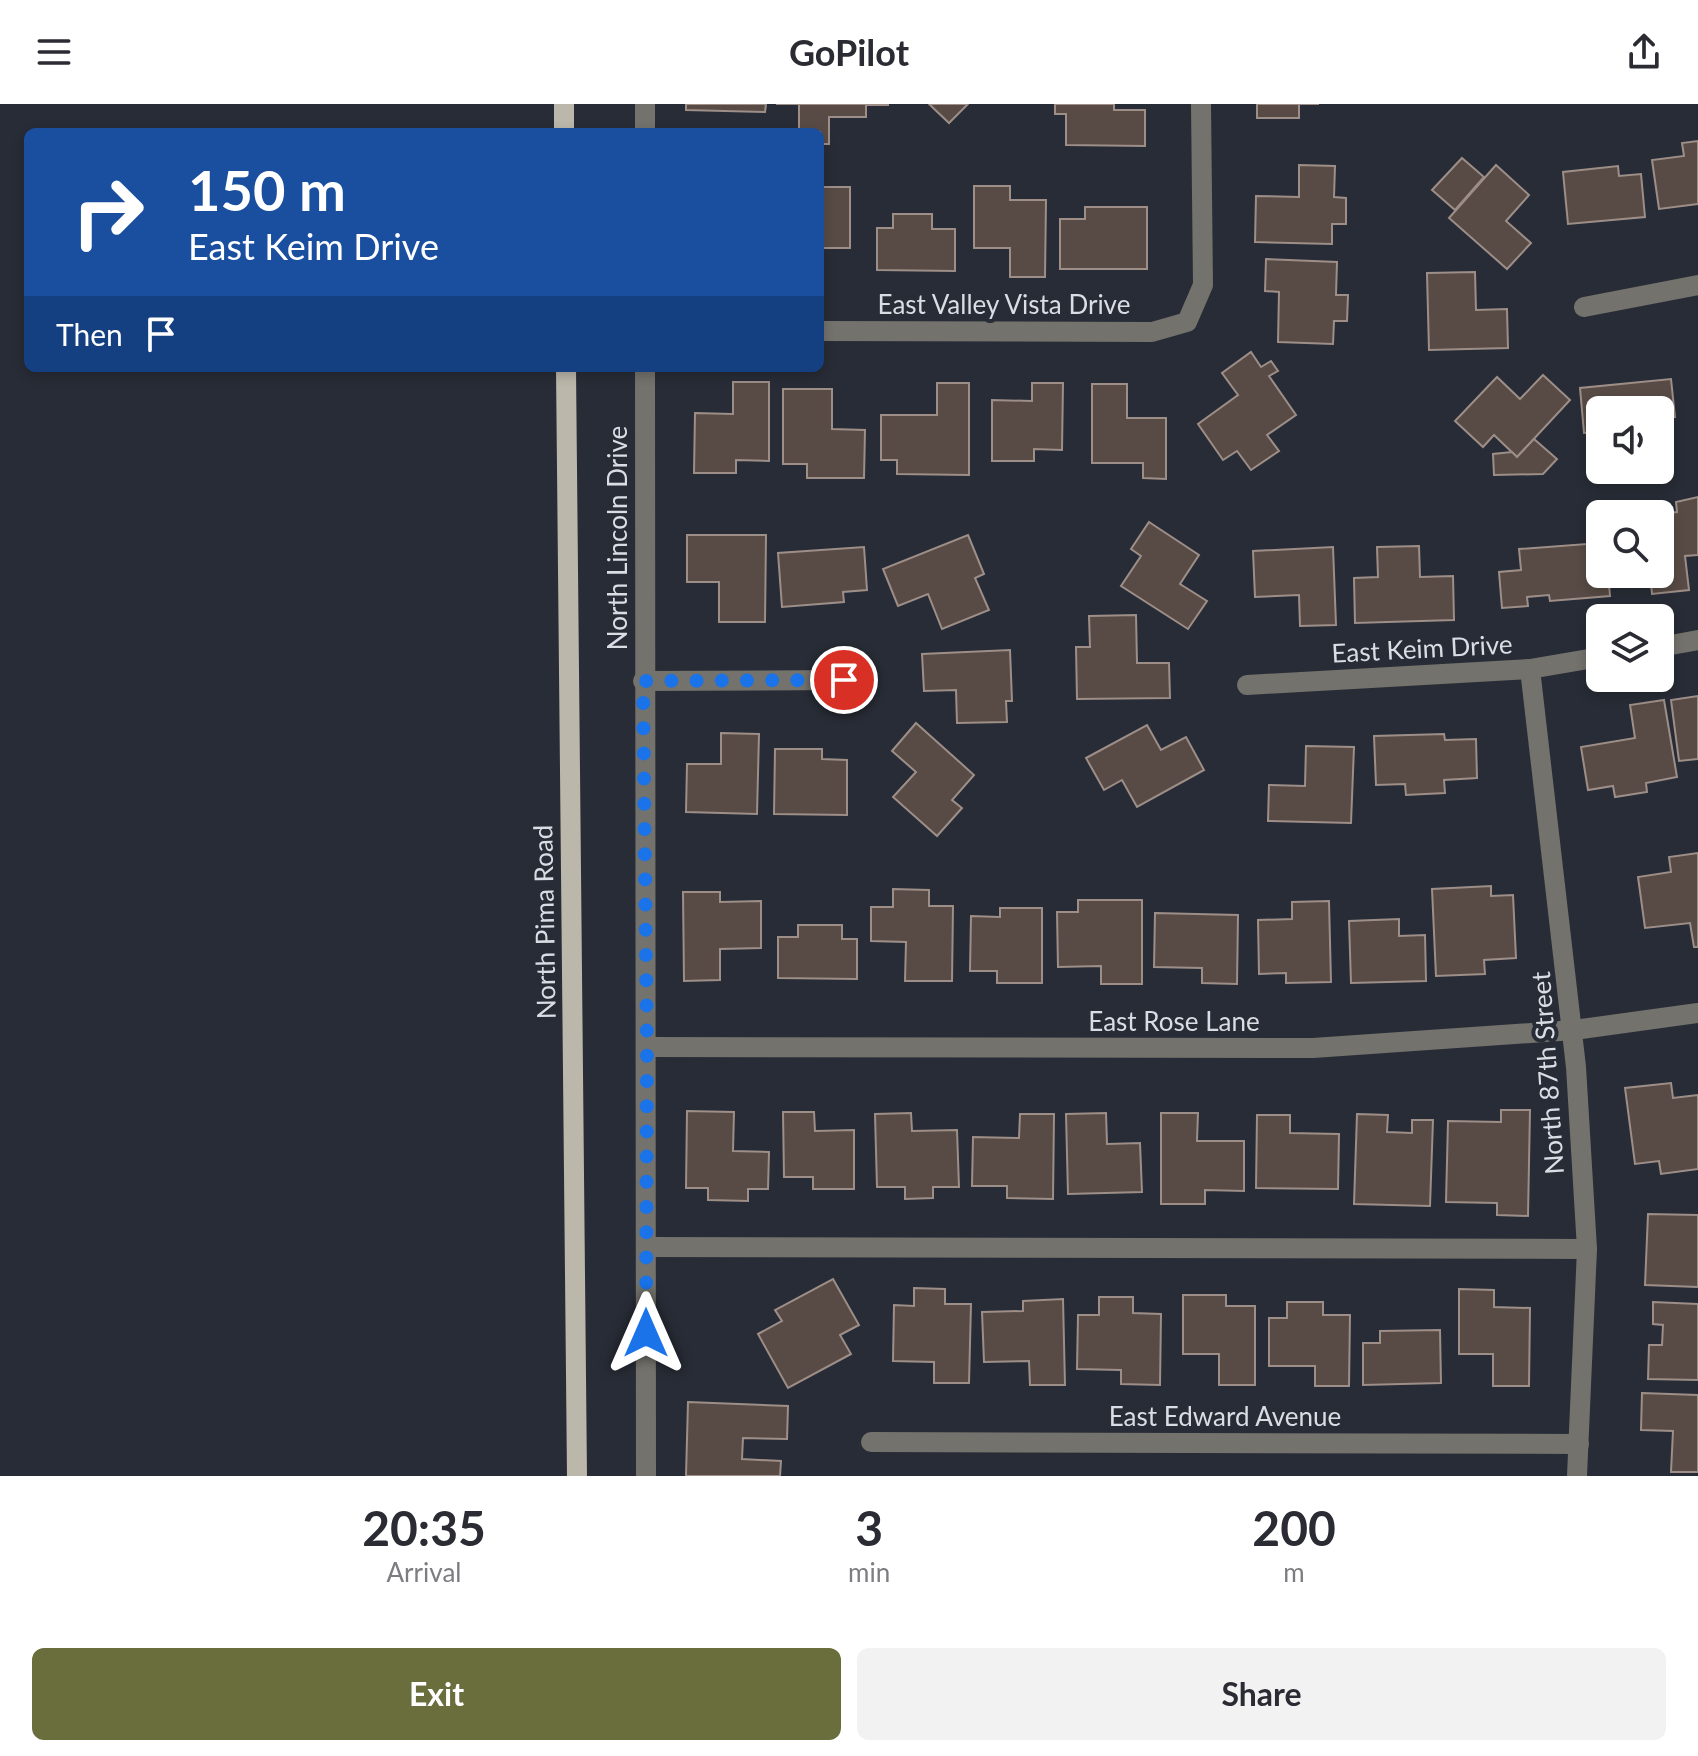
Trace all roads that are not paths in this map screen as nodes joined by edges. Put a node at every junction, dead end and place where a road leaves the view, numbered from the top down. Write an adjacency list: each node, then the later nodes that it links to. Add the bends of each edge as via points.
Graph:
1 (564, 104): 4 (main road)
2 (645, 104): 5 (street)
3 (1201, 104): 8 (street, East Valley Vista Drive, via 1203,285 1187,322 1152,332)
4 (564, 128)
5 (645, 128)
6 (1698, 285): 7 (street)
7 (1584, 307)
8 (824, 331)
9 (566, 372): 25 (main road, North Pima Road)
10 (645, 372): 16 (street, North Lincoln Drive)
11 (1698, 640): 12 (street)
12 (1674, 644)
13 (1586, 659): 14 (street, East Keim Drive)
14 (1530, 669): 17 (street, East Keim Drive); 19 (street, North 87th Street)
15 (844, 680): 16 (street)
16 (643, 681): 20 (street, North Lincoln Drive)
17 (1247, 685)
18 (1698, 1013): 19 (street, East Rose Lane)
19 (1574, 1030): 20 (street, East Rose Lane, via 1313,1048); 22 (street, North 87th Street)
20 (647, 1047): 21 (street, North Lincoln Drive)
21 (646, 1247): 22 (street); 26 (street, North Lincoln Drive)
22 (1587, 1249): 24 (street, North 87th Street)
23 (871, 1442): 24 (street, East Edward Avenue)
24 (1579, 1444): 27 (street, North 87th Street)
25 (577, 1476)
26 (646, 1476)
27 (1577, 1476)

